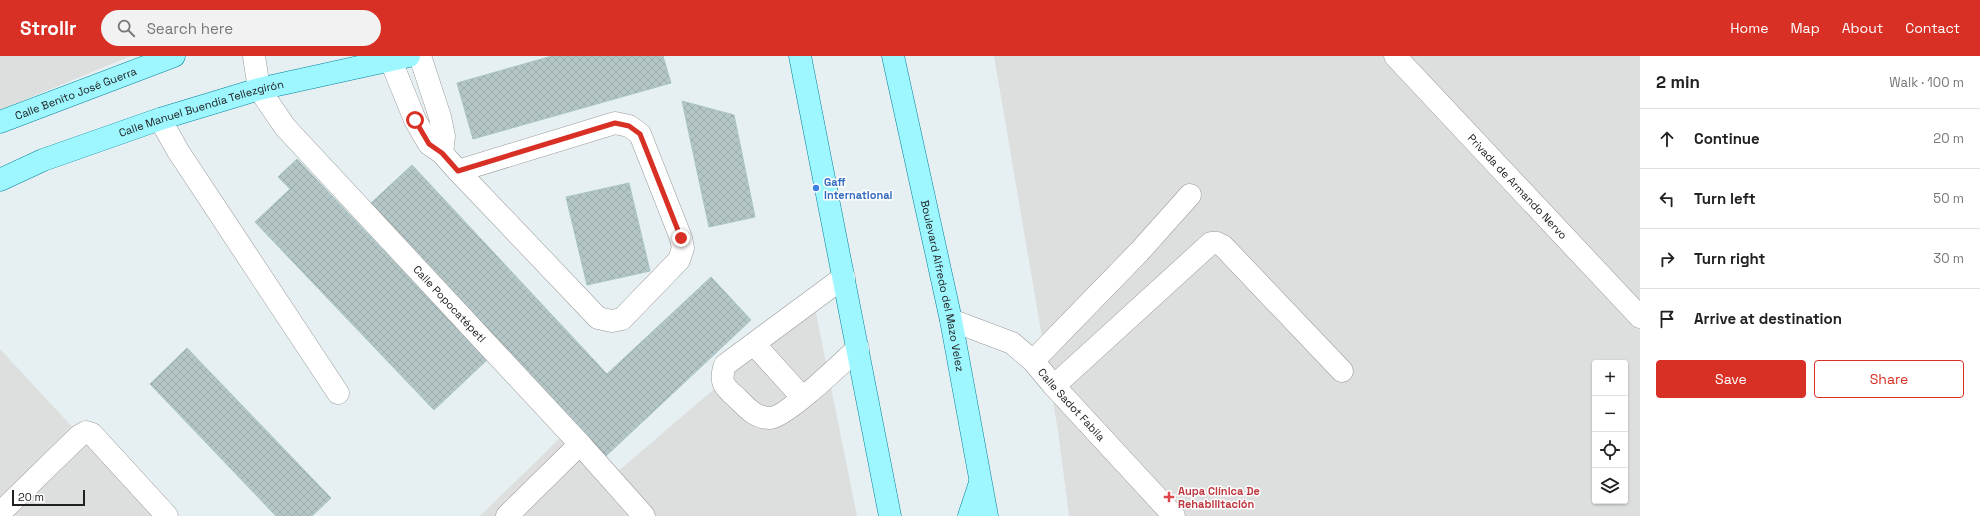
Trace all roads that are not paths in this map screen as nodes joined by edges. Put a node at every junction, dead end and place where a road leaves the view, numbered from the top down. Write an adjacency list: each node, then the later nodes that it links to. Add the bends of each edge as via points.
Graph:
1 (174, 56): 10 (main road, Calle Benito José Guerra)
2 (254, 56): 8 (street)
3 (420, 56): 11 (street, via 440,117 444,136)
4 (800, 56): 15 (main road)
5 (893, 56): 17 (main road, Boulevard Alfredo del Mazo Velez)
6 (1395, 56): 16 (street, Privada de Armando Nervo)
7 (400, 59): 8 (main road, Calle Manuel Buendía Tellezgirón); 11 (street, via 415,120 429,144)
8 (259, 89): 9 (main road, Calle Manuel Buendía Tellezgirón); 25 (street, Calle Popocatépetl, via 285,127)
9 (160, 119): 13 (main road, Calle Manuel Buendía Tellezgirón, via 44,160); 23 (street, via 178,151)
10 (0, 122)
11 (442, 153): 12 (street)
12 (458, 171): 12 (street, via 598,318 612,321 622,319 679,260 683,248 681,238 640,134 629,126 615,123)
13 (0, 180)
14 (1190, 195): 20 (street, via 1139,252)
15 (844, 277): 18 (street); 19 (main road)
16 (1640, 317)
17 (952, 320): 20 (street, Calle Sadot Fabila, via 1012,343); 26 (main road, Boulevard Alfredo del Mazo Velez)
18 (754, 344): 24 (street); 24 (street, via 725,365 721,375 724,388 756,415 771,418 786,412)
19 (858, 348): 24 (street); 31 (main road)
20 (1033, 361): 22 (street, Calle Sadot Fabila)
21 (1342, 371): 22 (street, via 1223,246 1211,243)
22 (1054, 386): 34 (street, Calle Sadot Fabila)
23 (338, 393)
24 (802, 397)
25 (580, 444): 29 (street); 30 (street, Calle Popocatépetl)
26 (981, 482): 32 (main road); 33 (main road, Boulevard Alfredo del Mazo Velez)
27 (0, 513): 28 (street, via 86,432 92,434)
28 (167, 516)
29 (507, 516)
30 (644, 516)
31 (890, 516)
32 (969, 516)
33 (987, 516)
34 (1174, 516)

